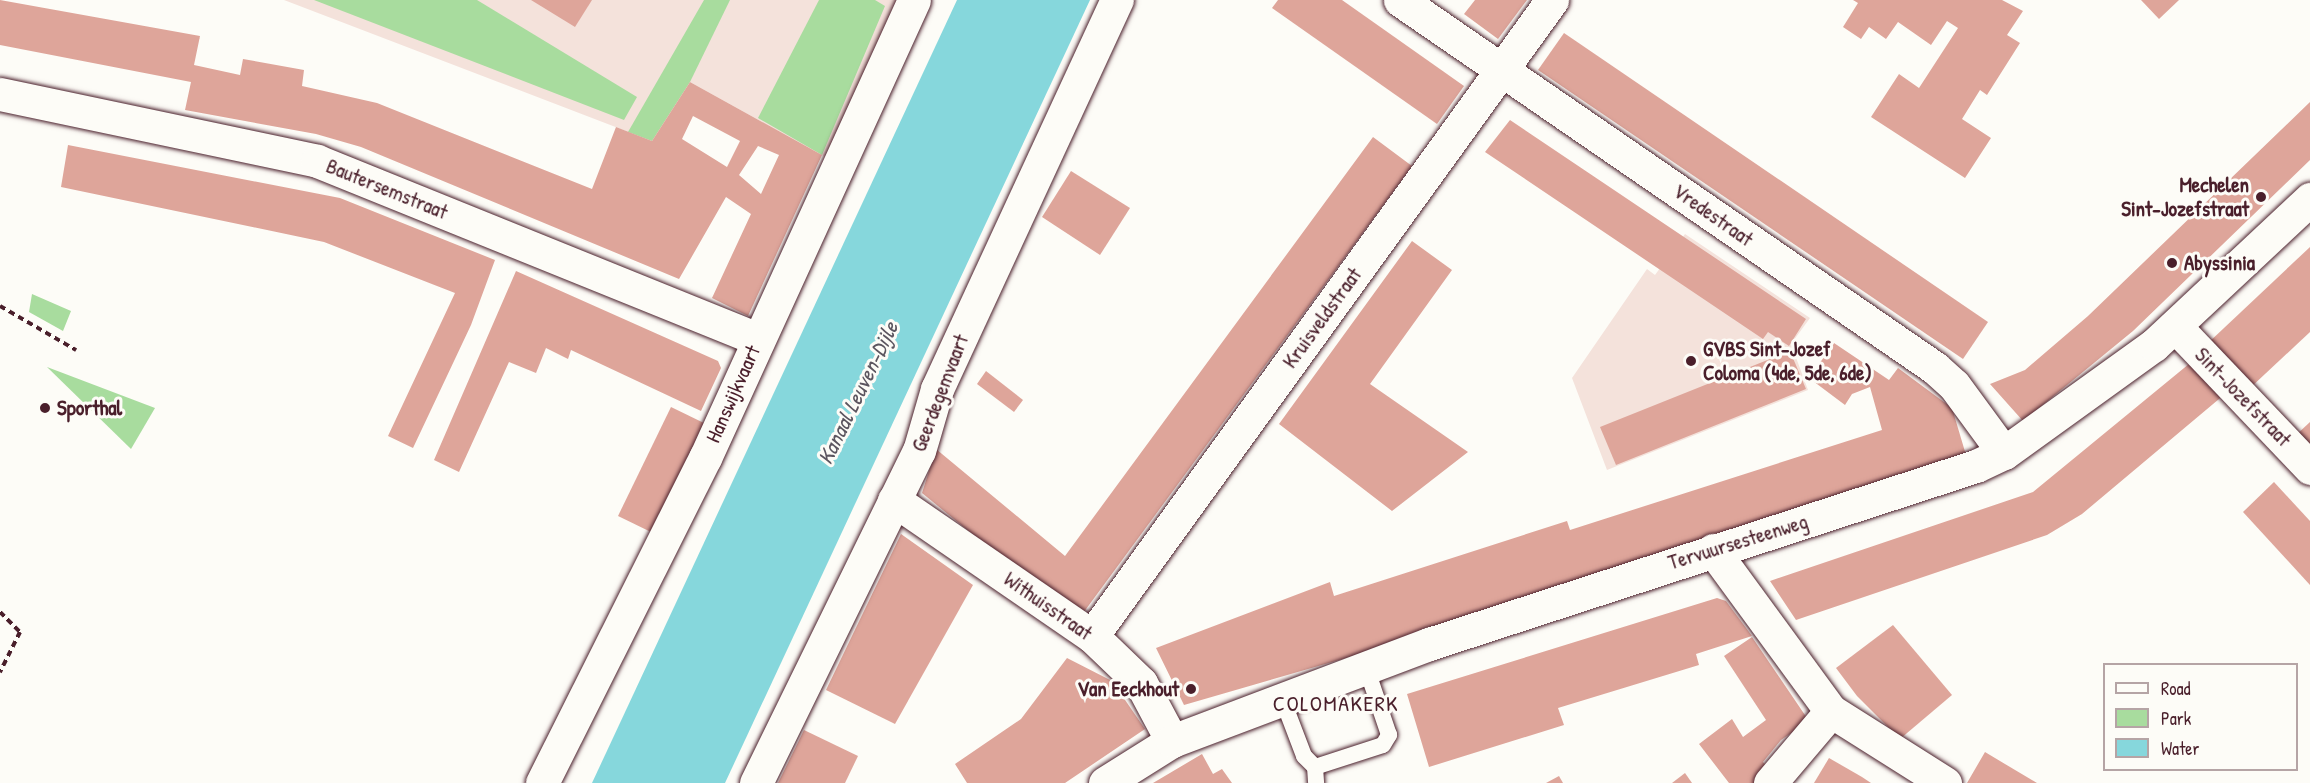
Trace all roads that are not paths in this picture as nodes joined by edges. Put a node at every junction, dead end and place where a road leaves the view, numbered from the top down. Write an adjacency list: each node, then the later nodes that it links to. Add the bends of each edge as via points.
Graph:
1 (914, 0): 9 (street, Hanswijkvaart)
2 (1117, 0): 12 (street, Geerdegemvaart, via 937,389 919,451)
3 (1400, 0): 5 (street, Vredestraat)
4 (1552, 0): 5 (street, Kruisveldstraat)
5 (1503, 70): 10 (street, Vredestraat, via 1935,368 1954,385); 14 (street, Kruisveldstraat)
6 (0, 94): 9 (street, Bautersemstraat, via 316,161)
7 (2310, 200): 8 (street, Tervuursesteenweg)
8 (2175, 326): 10 (street, Tervuursesteenweg); 11 (street, Sint-Jozefstraat)
9 (758, 339): 20 (street, Hanswijkvaart, via 705,458)
10 (2004, 453): 13 (street, Tervuursesteenweg, via 1976,466)
11 (2310, 468)
12 (894, 500): 14 (street, Withuisstraat); 21 (street, Geerdegemvaart)
13 (1713, 550): 15 (street, Tervuursesteenweg); 17 (street)
14 (1092, 636): 18 (street, Withuisstraat, via 1142,683)
15 (1366, 667): 16 (street, Tervuursesteenweg); 19 (lane, via 1389,735 1383,745)
16 (1282, 698): 18 (street, Tervuursesteenweg); 19 (lane, via 1304,756)
17 (1831, 711): 23 (street); 24 (street)
18 (1172, 741): 22 (street, Tervuursesteenweg)
19 (1316, 775)
20 (542, 783)
21 (756, 783)
22 (1105, 783)
23 (1770, 783)
24 (1945, 783)

